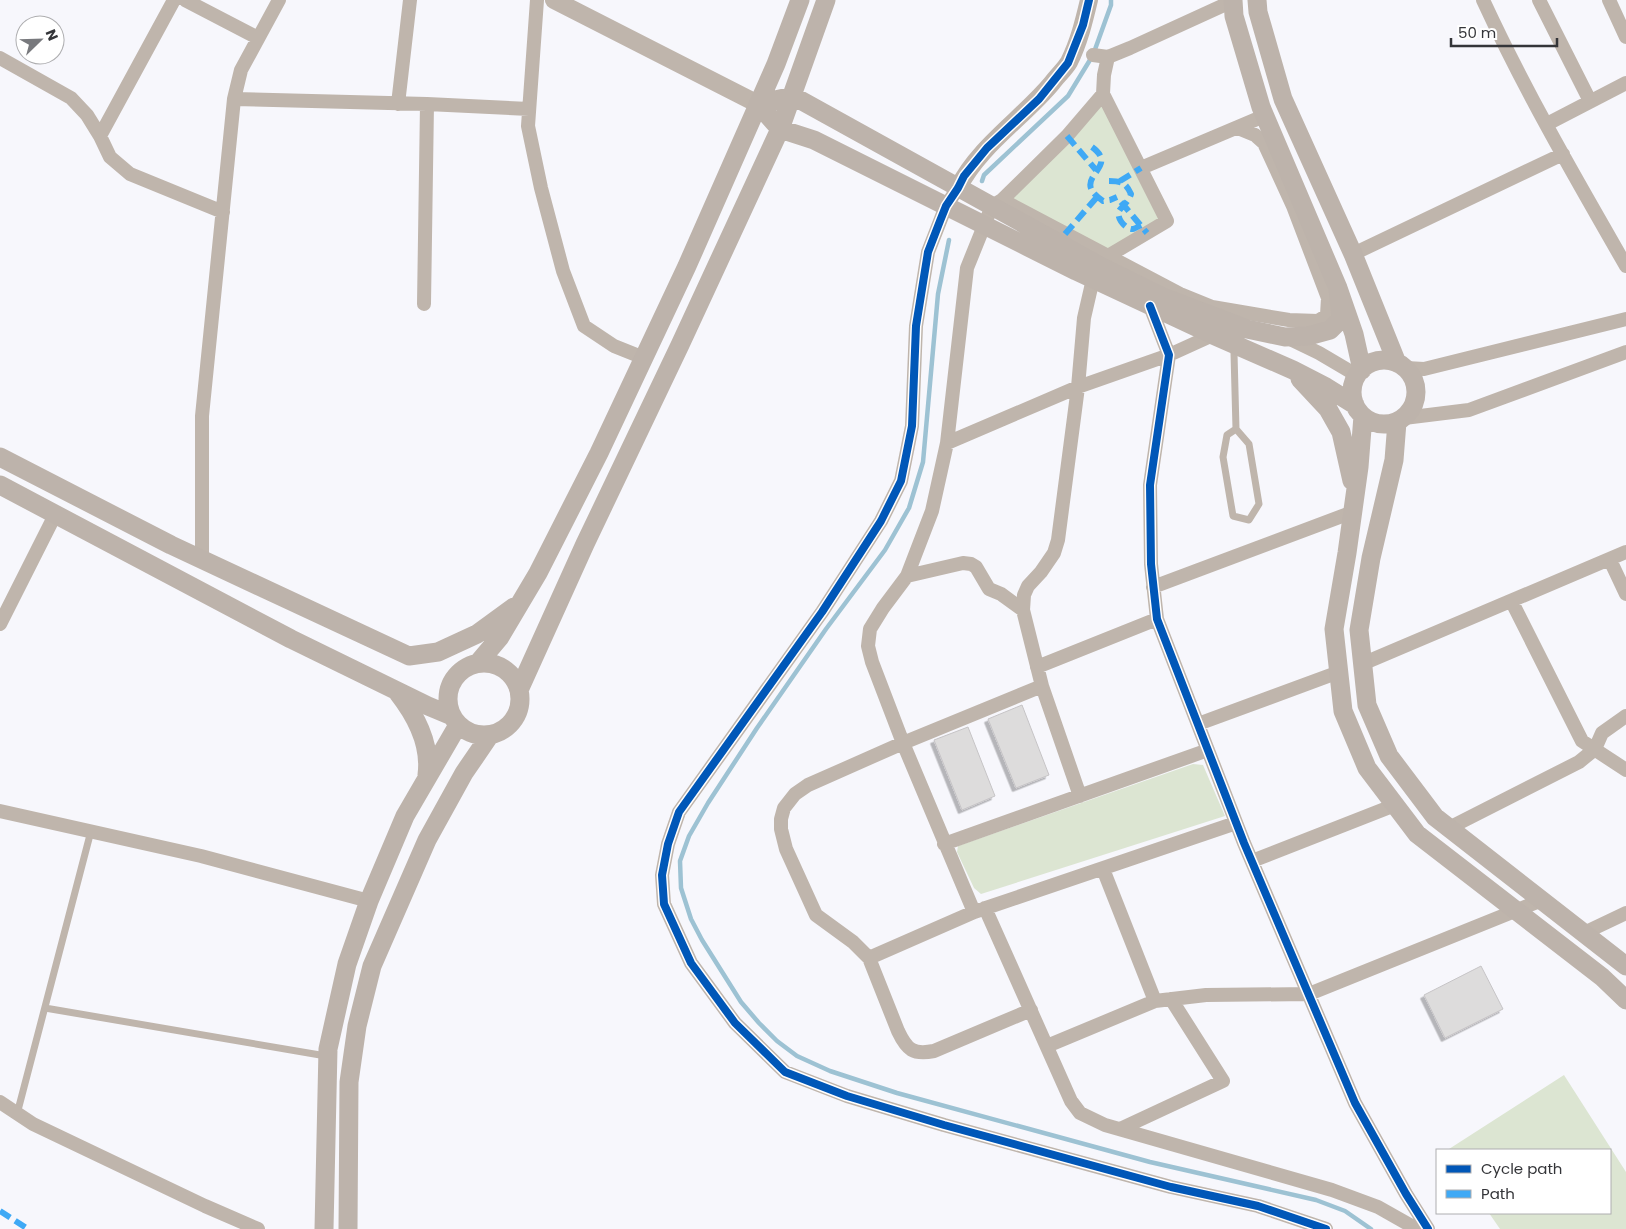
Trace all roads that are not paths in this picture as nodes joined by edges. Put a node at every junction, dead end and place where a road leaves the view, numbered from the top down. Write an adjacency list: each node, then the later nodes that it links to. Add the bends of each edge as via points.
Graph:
1 (174, 0): 33 (street)
2 (185, 0): 16 (street)
3 (279, 0): 16 (street)
4 (410, 0): 25 (street)
5 (537, 0): 28 (street)
6 (554, 0): 27 (street)
7 (800, 0): 27 (main road)
8 (826, 0): 22 (main road)
9 (1089, 0): 36 (street, via 1068,63 1039,99 987,148)
10 (1233, 0): 18 (street); 29 (main road, via 1234,16)
11 (1257, 0): 41 (main road, via 1283,99)
12 (1539, 0): 24 (street)
13 (1609, 0): 15 (street)
14 (1485, 1): 30 (street, via 1504,45)
15 (1626, 37)
16 (258, 38): 23 (street, via 241,70)
17 (1093, 55): 18 (street)
18 (1108, 57): 21 (street)
19 (0, 58): 33 (street, via 71,98)
20 (1626, 83): 24 (street)
21 (1103, 94): 35 (street); 37 (street, via 1067,136)
22 (793, 96): 27 (main road); 32 (main road); 36 (main road)
23 (234, 99): 25 (street); 39 (street)
24 (1590, 101): 30 (street)
25 (398, 104): 26 (street)
26 (427, 104): 28 (street); 46 (street)
27 (758, 104): 32 (main road); 54 (main road)
28 (529, 109): 54 (street, via 528,126 541,188 563,271 584,326 614,346)
29 (1264, 116): 31 (street); 45 (main road)
30 (1547, 124): 34 (street)
31 (1238, 128): 35 (street); 42 (street, via 1264,143 1293,206 1328,298 1327,315 1318,321 1289,320 1212,307)
32 (780, 129): 38 (main road, via 814,140); 85 (main road)
33 (100, 136): 39 (street, via 110,157 130,174)
34 (1563, 154): 41 (street); 43 (street)
35 (1141, 168): 42 (street, via 1167,221)
36 (958, 188): 37 (main road); 38 (street)
37 (997, 203): 40 (street); 42 (street); 50 (main road, via 1102,267 1165,298 1247,329)
38 (946, 206): 40 (main road); 126 (street, via 928,252 916,326 912,426 901,481 881,521 822,612 679,812 662,875 664,904 690,963 735,1023 785,1072 847,1096 944,1125 1258,1206)
39 (223, 212): 68 (street, via 202,416)
40 (984, 225): 44 (main road); 62 (street, via 966,268)
41 (1353, 254): 55 (main road)
42 (1108, 256)
43 (1626, 266)
44 (1093, 279): 47 (main road); 58 (street, via 1084,318)
45 (1338, 288): 50 (main road, via 1341,319 1330,330 1308,336); 57 (main road, via 1354,334)
46 (424, 304)
47 (1150, 306): 49 (main road); 53 (street)
48 (1626, 319): 55 (street, via 1424,369)
49 (1213, 335): 51 (main road); 53 (street)
50 (1285, 337): 57 (street)
51 (1236, 345): 56 (main road); 61 (lane)
52 (1626, 352): 60 (street, via 1469,410)
53 (1169, 355): 58 (street); 71 (street, via 1150,485)
54 (644, 358): 73 (main road, via 599,453)
55 (1402, 365): 57 (main road, via 1378,361); 60 (main road, via 1416,384 1416,396 1410,412)
56 (1293, 370): 59 (main road, via 1326,387); 65 (main road, via 1328,409 1341,432)
57 (1360, 373): 59 (main road, via 1352,389)
58 (1078, 388): 62 (street); 75 (street, via 1058,540 1054,553 1028,586)
59 (1359, 410): 60 (main road, via 1374,423); 65 (main road, via 1359,467)
60 (1400, 420): 79 (main road, via 1359,630)
61 (1236, 428): 61 (lane, via 1249,444 1259,504 1249,520 1233,516 1223,457 1227,435)
62 (947, 443): 70 (street, via 932,511)
63 (0, 457): 68 (main road)
64 (0, 485): 66 (main road)
65 (1354, 503): 71 (street); 82 (main road, via 1334,629)
66 (55, 514): 77 (street); 84 (main road, via 291,639)
67 (1626, 552): 69 (street)
68 (202, 560): 78 (main road)
69 (1610, 560): 72 (street); 74 (street)
70 (907, 576): 75 (street, via 971,564 990,589); 90 (street, via 870,629 868,646)
71 (1153, 587): 76 (street)
72 (1626, 594)
73 (521, 602): 78 (main road, via 477,634 438,652); 80 (main road, via 500,637)
74 (1512, 602): 79 (street); 91 (street, via 1582,741)
75 (1023, 610): 81 (street)
76 (1157, 619): 81 (street); 88 (street)
77 (0, 624)
78 (409, 656): 80 (main road)
79 (1362, 664): 99 (main road, via 1367,705 1388,756 1435,817)
80 (471, 666): 85 (main road, via 489,663 499,666 508,672); 87 (main road, via 456,676 449,690 448,706)
81 (1037, 667): 83 (street)
82 (1339, 672): 88 (street); 96 (main road, via 1343,711 1367,768)
83 (1042, 686): 90 (street); 95 (street)
84 (395, 690): 87 (main road); 94 (main road, via 411,710 427,751)
85 (519, 690): 89 (main road, via 517,714 501,731)
86 (1626, 716): 91 (street, via 1602,733)
87 (455, 720): 89 (main road, via 468,732); 94 (main road)
88 (1198, 724): 92 (street)
89 (490, 735): 125 (main road, via 426,840 372,966 357,1026 349,1082)
90 (903, 743): 101 (street); 110 (street, via 808,785 795,794 784,808 781,819 786,850 816,915)
91 (1595, 749): 93 (street); 99 (street, via 1579,762)
92 (1208, 750): 95 (street); 98 (street)
93 (1626, 770)
94 (427, 778): 105 (main road, via 405,816)
95 (1080, 796): 101 (street)
96 (1395, 805): 102 (street); 107 (main road, via 1417,834)
97 (0, 811): 100 (street)
98 (1236, 823): 102 (street); 103 (street)
99 (1449, 828): 104 (main road)
100 (91, 831): 105 (street, via 201,856); 116 (lane)
101 (944, 844): 106 (street)
102 (1252, 861): 112 (street)
103 (1103, 869): 106 (street); 114 (street)
104 (1542, 900): 107 (street); 109 (main road)
105 (369, 901): 119 (main road, via 347,964)
106 (979, 910): 110 (street); 117 (street)
107 (1515, 910): 112 (street); 115 (main road, via 1602,977)
108 (1626, 913): 109 (street)
109 (1584, 933): 111 (main road)
110 (869, 958): 117 (street, via 898,1031 911,1050 934,1051)
111 (1626, 966)
112 (1309, 994): 113 (street, via 1206,995); 128 (street, via 1355,1103)
113 (1171, 999): 114 (street); 122 (street, via 1223,1081)
114 (1155, 1000): 118 (street)
115 (1626, 1000)
116 (45, 1008): 119 (lane); 121 (lane)
117 (1031, 1010): 118 (street)
118 (1047, 1046): 122 (street, via 1071,1101 1080,1113)
119 (328, 1057): 124 (main road)
120 (0, 1102): 121 (street)
121 (18, 1114): 123 (street, via 33,1124)
122 (1120, 1130): 127 (street, via 1332,1190 1378,1207)
123 (258, 1229)
124 (324, 1229)
125 (348, 1229)
126 (1326, 1229)
127 (1417, 1229)
128 (1428, 1229)

